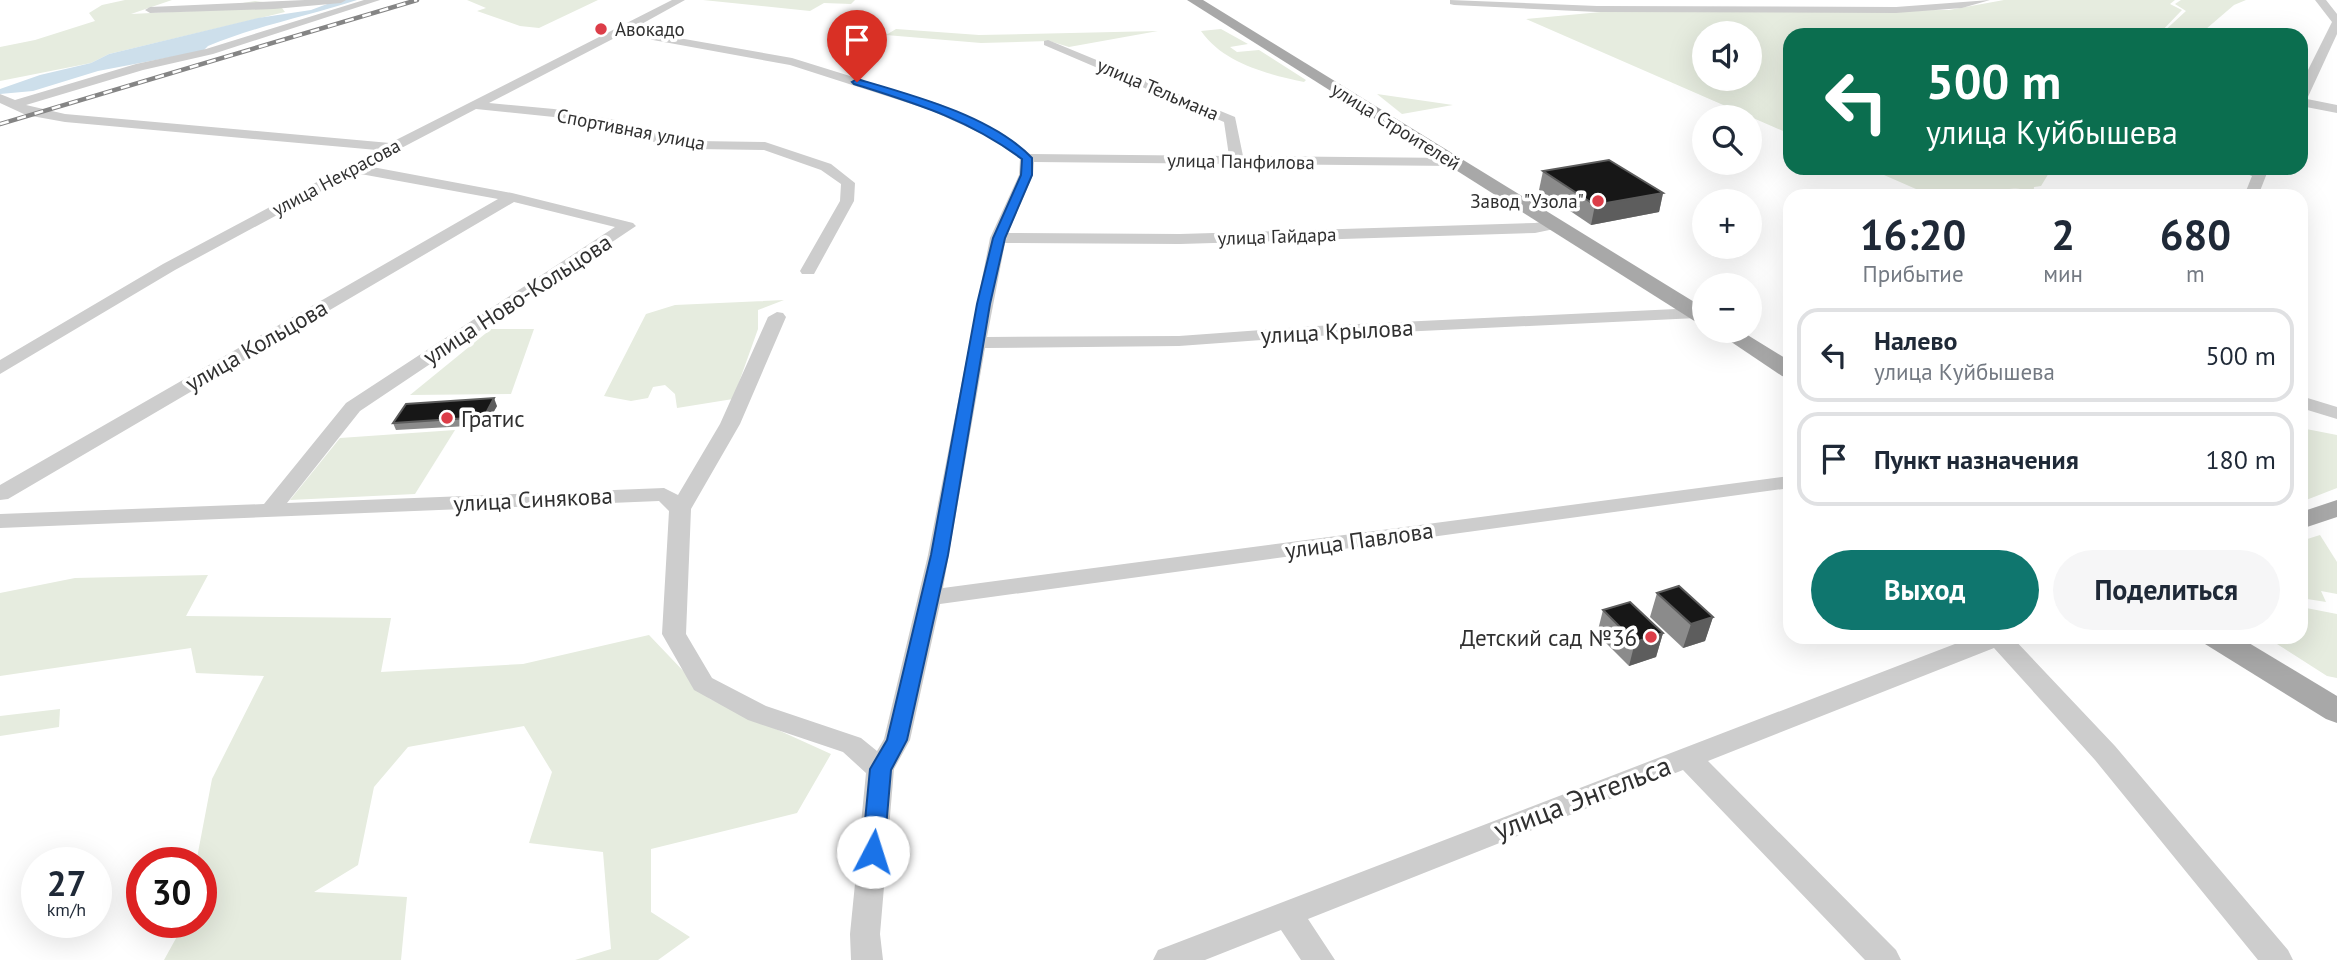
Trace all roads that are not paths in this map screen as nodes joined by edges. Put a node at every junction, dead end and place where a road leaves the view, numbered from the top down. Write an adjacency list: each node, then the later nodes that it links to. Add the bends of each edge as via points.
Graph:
1 (343, 0): 10 (street)
2 (375, 0): 17 (street, via 209,52 139,66)
3 (680, 0): 11 (street, улица Некрасова)
4 (1194, 0): 23 (main road, улица Строителей)
5 (1895, 0): 9 (street)
6 (1985, 0): 9 (street)
7 (2320, 0): 12 (street)
8 (1460, 1): 9 (street, via 1597,9)
9 (1921, 9)
10 (150, 10)
11 (630, 26): 18 (street, улица Некрасова); 21 (street, via 653,37 792,62 934,107 994,134)
12 (2336, 28): 14 (street)
13 (1048, 43): 22 (street, улица Тельмана, via 1230,120)
14 (2308, 86)
15 (0, 98): 17 (street)
16 (2308, 102): 19 (street)
17 (15, 104): 20 (street, via 65,118)
18 (475, 105): 20 (street, улица Некрасова); 28 (street, Спортивная улица, via 615,124 654,138 696,145 765,146 826,167 849,183 847,201)
19 (2337, 109)
20 (392, 147): 24 (street, улица Некрасова)
21 (1027, 158): 22 (street, улица Панфилова); 27 (street, via 1026,175)
22 (1237, 161): 23 (street, улица Панфилова)
23 (1455, 162): 26 (main road, улица Строителей)
24 (354, 167): 25 (street, улица Ново-Кольцова); 35 (street, улица Некрасова, via 169,267)
25 (512, 197): 39 (street, улица Кольцова); 42 (street, улица Ново-Кольцова, via 628,226 353,407)
26 (1554, 225): 27 (street, улица Гайдара, via 1180,239); 29 (main road, улица Строителей)
27 (999, 238): 32 (street)
28 (808, 271)
29 (1692, 309)
30 (1692, 315): 32 (street, улица Крылова, via 1179,341)
31 (777, 317): 41 (street, via 730,424)
32 (977, 343): 45 (street)
33 (1745, 343): 34 (main road)
34 (1783, 367)
35 (0, 368)
36 (2308, 404): 37 (street)
37 (2337, 413)
38 (1783, 483): 45 (street, улица Павлова)
39 (0, 494)
40 (2337, 508): 43 (main road)
41 (680, 509): 42 (street, улица Синякова, via 664,494); 52 (street, via 674,634 703,684 757,713 852,745)
42 (270, 511): 44 (street, улица Синякова)
43 (2308, 518)
44 (0, 521)
45 (928, 598): 52 (street, via 897,740)
46 (1980, 644): 51 (street, улица Энгельса)
47 (2004, 644): 58 (street, via 2105,753)
48 (2228, 644): 50 (main road)
49 (2255, 644): 50 (main road)
50 (2325, 703)
51 (1686, 756): 53 (street, улица Энгельса); 57 (street)
52 (880, 769): 54 (street, via 865,934)
53 (1286, 913): 55 (street, улица Энгельса); 56 (street)
54 (867, 960)
55 (1169, 960)
56 (1319, 960)
57 (1885, 960)
58 (2277, 960)

